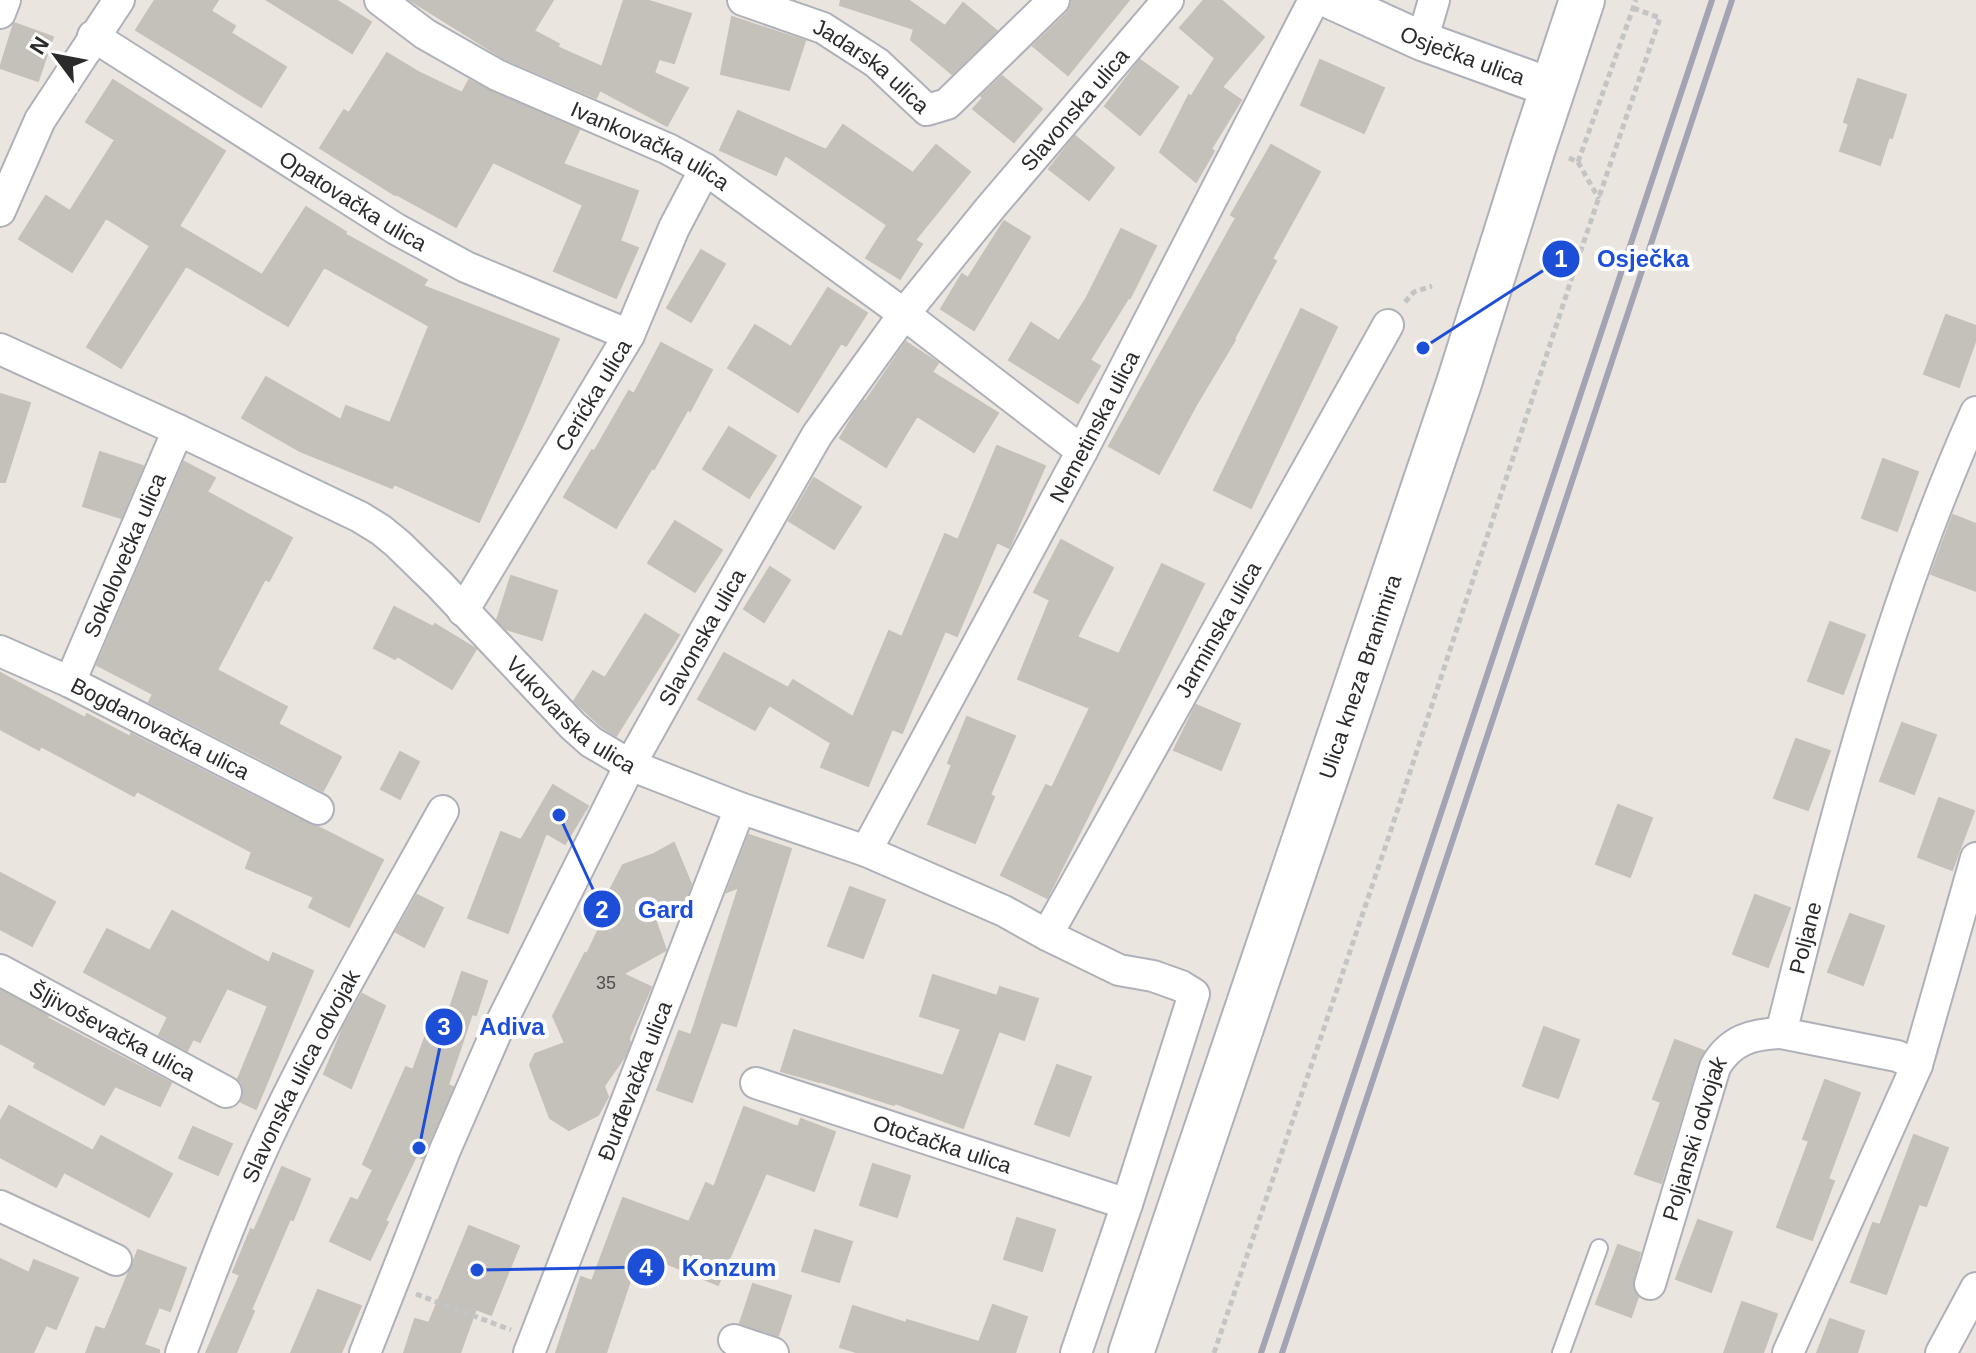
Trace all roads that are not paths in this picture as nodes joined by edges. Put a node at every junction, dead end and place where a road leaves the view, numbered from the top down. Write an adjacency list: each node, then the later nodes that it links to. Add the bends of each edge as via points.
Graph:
1 (5, 0): 11 (street)
2 (119, 0): 12 (street)
3 (380, 0): 15 (street, Ivankovačka ulica, via 425,34 497,75)
4 (743, 0): 5 (street, Jadarska ulica, via 823,28 877,63 927,110 947,104)
5 (1054, 0)
6 (1168, 0): 17 (street, Slavonska ulica)
7 (1314, 0): 23 (street, Nemetinska ulica)
8 (1332, 0): 13 (street, Osječka ulica)
9 (1434, 0): 13 (street)
10 (1582, 0): 14 (main road, Ulica kneza Branimira)
11 (0, 13)
12 (93, 36): 16 (street, via 40,120); 19 (street, Opatovačka ulica, via 396,229 466,267)
13 (1422, 41): 14 (street, Osječka ulica)
14 (1552, 88): 51 (main road, Ulica kneza Branimira, via 1454,398)
15 (705, 169): 17 (street, Ivankovačka ulica); 19 (street, Cerićka ulica)
16 (0, 211)
17 (904, 314): 23 (street, Ivankovačka ulica); 27 (street, Slavonska ulica, via 817,435)
18 (1388, 325): 33 (street, Jarminska ulica)
19 (629, 335): 24 (street, Cerićka ulica)
20 (0, 349): 22 (street, Vukovarska ulica)
21 (1976, 412): 35 (street, Poljane, via 1913,566 1827,850)
22 (178, 430): 24 (street, Vukovarska ulica, via 371,523); 26 (street, Sokolovečka ulica)
23 (1082, 451): 31 (street, Nemetinska ulica)
24 (463, 611): 27 (street, Vukovarska ulica, via 573,726)
25 (0, 651): 26 (street, Bogdanovačka ulica)
26 (70, 682): 29 (street, Bogdanovačka ulica)
27 (630, 765): 28 (street, Vukovarska ulica); 48 (street, Slavonska ulica, via 495,1035)
28 (740, 808): 31 (street, Vukovarska ulica); 46 (street, Đurđevačka ulica)
29 (318, 809)
30 (443, 811): 47 (street, Slavonska ulica odvojak, via 275,1122)
31 (866, 851): 33 (street, Vukovarska ulica)
32 (1976, 858): 36 (street)
33 (1047, 935): 39 (street, Vukovarska ulica, via 1119,970 1153,976 1194,994)
34 (0, 970): 38 (street, Šljivoševačka ulica)
35 (1781, 1033): 36 (street, via 1897,1056); 43 (street, Poljanski odvojak, via 1737,1043 1715,1067)
36 (1917, 1065): 53 (street)
37 (756, 1083): 39 (street, Otočačka ulica)
38 (226, 1092)
39 (1127, 1204): 50 (street)
40 (0, 1206): 42 (street)
41 (1599, 1248): 52 (lane)
42 (116, 1260)
43 (1650, 1284)
44 (1976, 1288): 54 (street)
45 (734, 1340): 49 (street)
46 (532, 1346)
47 (181, 1353)
48 (365, 1353)
49 (773, 1353)
50 (1076, 1353)
51 (1131, 1353)
52 (1561, 1353)
53 (1788, 1353)
54 (1941, 1353)

